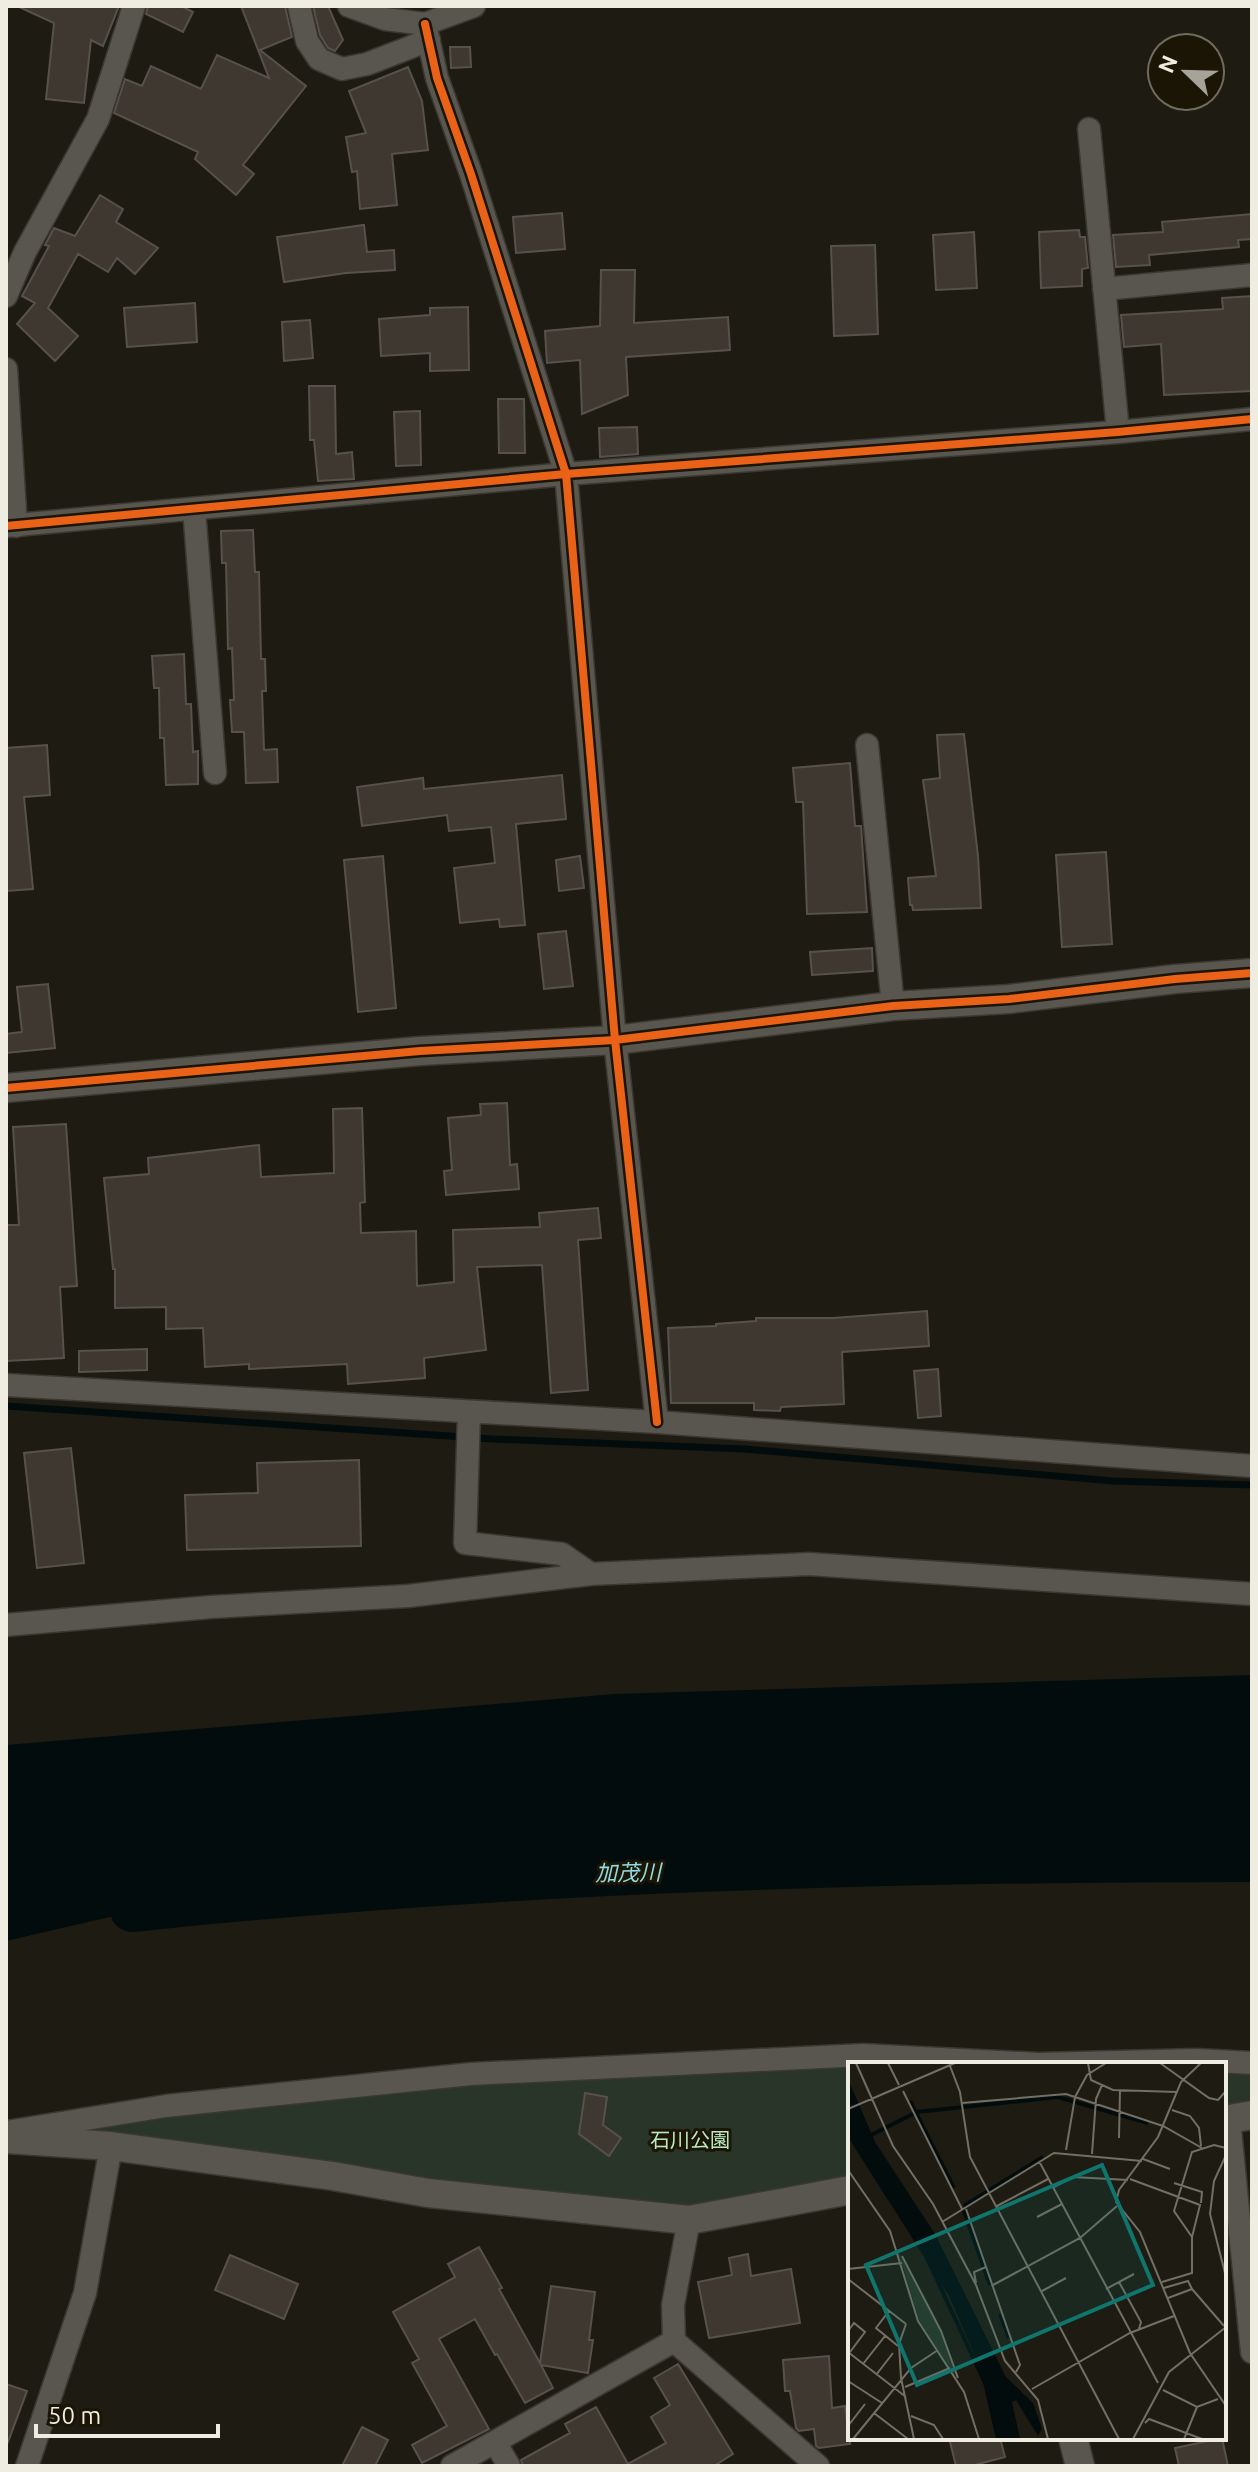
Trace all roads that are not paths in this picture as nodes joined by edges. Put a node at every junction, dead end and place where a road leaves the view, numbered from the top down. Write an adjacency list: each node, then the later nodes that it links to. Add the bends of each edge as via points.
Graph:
1 (134, 6): 7 (street, via 98,119)
2 (299, 6): 5 (street, via 307,41 319,59 342,69 367,64)
3 (349, 6): 5 (street)
4 (474, 6): 5 (street)
5 (427, 32): 14 (street, via 437,78)
6 (1089, 129): 9 (street)
7 (15, 248): 10 (street)
8 (1252, 275): 9 (street)
9 (1104, 289): 13 (street)
10 (6, 296)
11 (6, 369): 16 (street)
12 (1252, 419): 13 (street)
13 (1118, 432): 14 (street)
14 (566, 474): 15 (street); 21 (street)
15 (194, 509): 16 (street); 18 (street)
16 (11, 526)
17 (867, 745): 20 (street)
18 (215, 773)
19 (1252, 973): 20 (street)
20 (893, 1006): 21 (street)
21 (615, 1040): 22 (street, via 420,1051); 25 (street)
22 (6, 1088)
23 (6, 1385): 24 (street)
24 (469, 1412): 25 (street); 27 (street, via 465,1543 562,1554)
25 (657, 1422): 26 (street)
26 (1252, 1466)
27 (591, 1574): 28 (street, via 809,1564); 29 (street, via 408,1596)
28 (1252, 1594)
29 (6, 1625)
30 (999, 2062): 34 (street, via 863,2055 471,2074 166,2106)
31 (1117, 2062): 32 (street)
32 (1252, 2063)
33 (1235, 2118): 40 (street)
34 (6, 2132)
35 (6, 2139): 36 (street)
36 (111, 2146): 38 (street, via 428,2193); 43 (street, via 85,2293)
37 (848, 2190): 38 (street)
38 (689, 2220): 39 (street, via 673,2305)
39 (674, 2341): 42 (street); 46 (street)
40 (1252, 2352)
41 (1074, 2440): 47 (street)
42 (495, 2442): 44 (street); 45 (street)
43 (27, 2466)
44 (452, 2466)
45 (509, 2466)
46 (818, 2466)
47 (1080, 2466)

